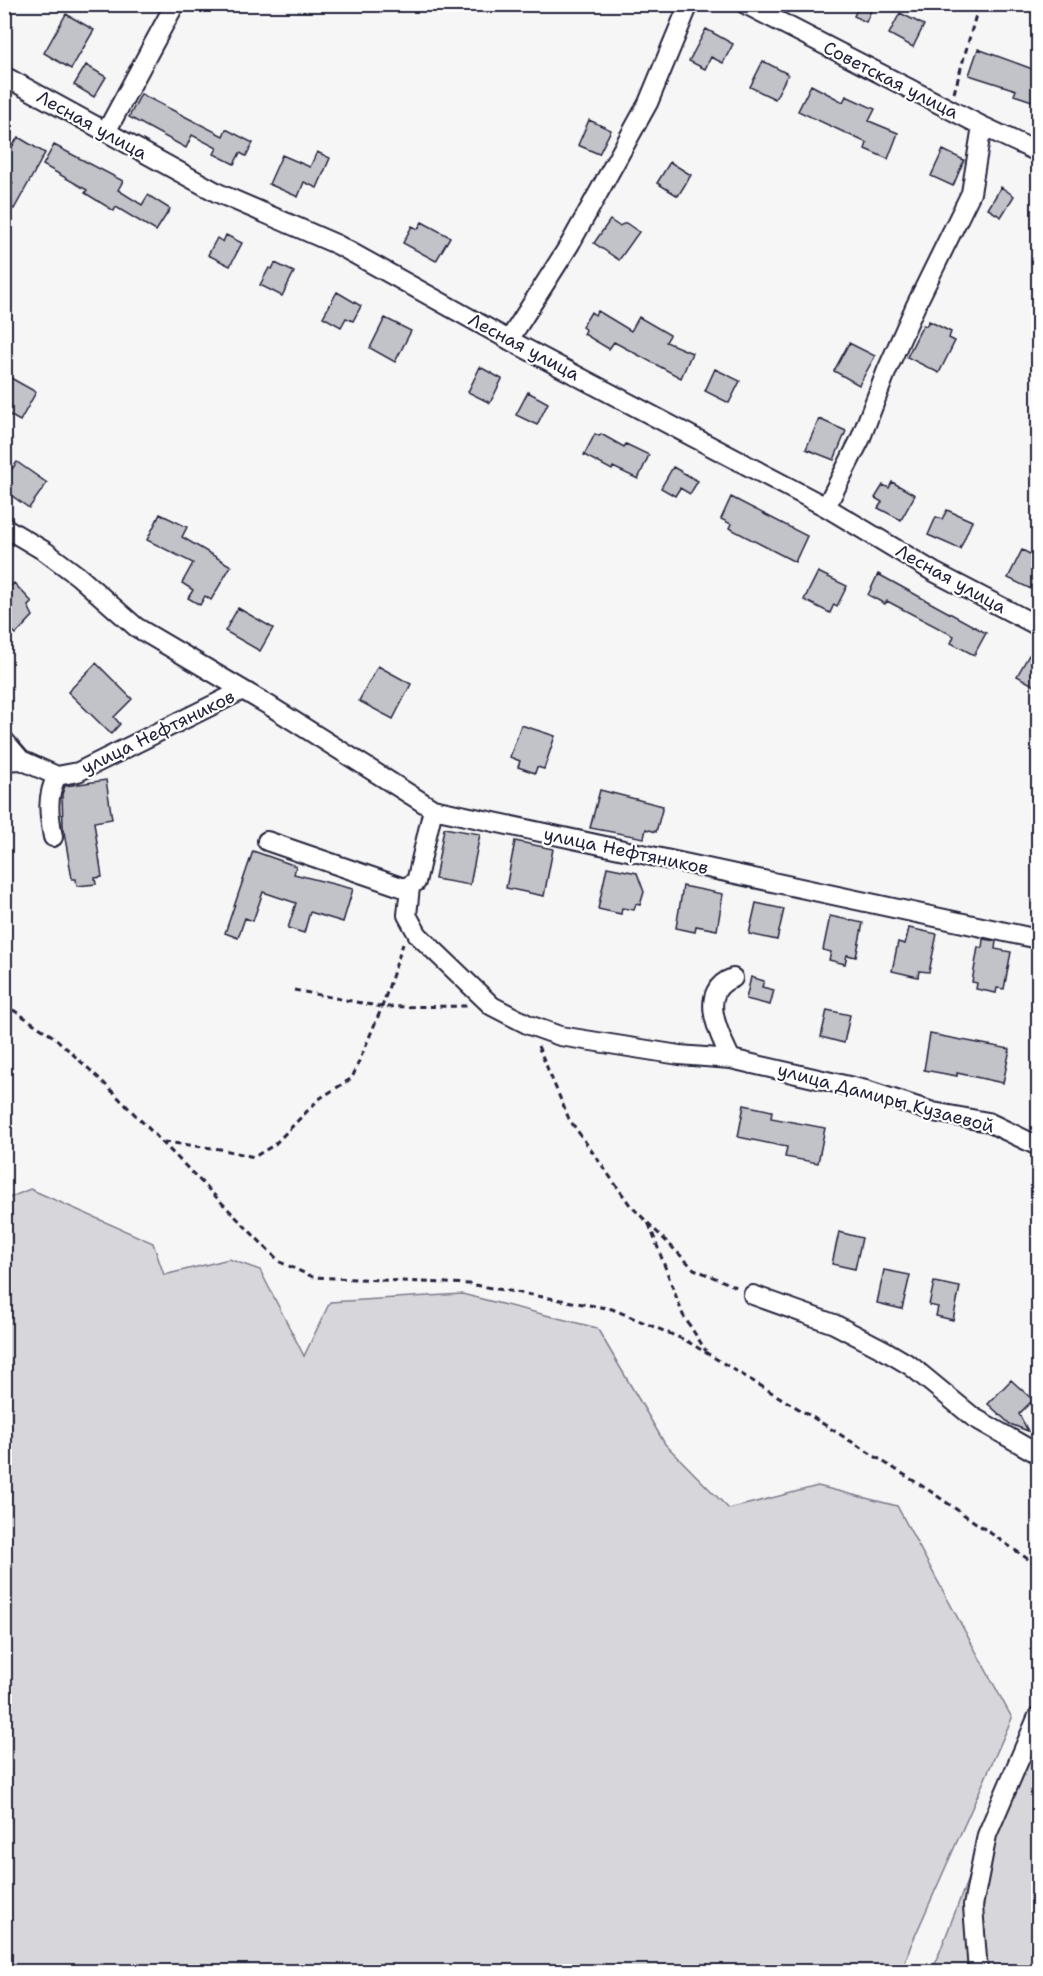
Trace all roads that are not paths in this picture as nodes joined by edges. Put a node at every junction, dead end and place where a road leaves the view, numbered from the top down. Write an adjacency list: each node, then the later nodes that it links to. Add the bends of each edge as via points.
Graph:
1 (175, 4): 6 (street)
2 (689, 4): 8 (street, via 642,112 570,244)
3 (745, 4): 5 (street, Советская улица)
4 (4, 76): 6 (street, Лесная улица)
5 (982, 126): 7 (street, Советская улица); 9 (street, via 971,193)
6 (106, 132): 8 (street, Лесная улица, via 218,193 338,245)
7 (1038, 152)
8 (509, 340): 9 (street, Лесная улица)
9 (826, 507): 11 (street, Лесная улица, via 934,572)
10 (4, 527): 12 (street, улица Нефтяников, via 78,576 136,627)
11 (1038, 626)
12 (243, 690): 15 (street, улица Нефтяников, via 78,772); 16 (street, улица Нефтяников)
13 (4, 740): 14 (street)
14 (13, 760): 15 (street, улица Нефтяников)
15 (57, 776): 17 (street, via 49,789)
16 (433, 808): 19 (street, via 416,882); 20 (street, улица Нефтяников)
17 (52, 837)
18 (267, 841): 19 (street)
19 (410, 887): 22 (street, улица Дамиры Кузаевой, via 407,915 418,935 492,1006 529,1026 560,1036)
20 (1038, 939)
21 (733, 978): 22 (street, via 721,987 712,1015)
22 (731, 1059): 23 (street, улица Дамиры Кузаевой, via 866,1090 933,1112 988,1122)
23 (1038, 1146)
24 (753, 1295): 25 (street, via 834,1324 884,1350 911,1366 973,1418)
25 (1038, 1454)
26 (1038, 1716): 27 (street, via 987,1834 973,1906)
27 (978, 1971)

